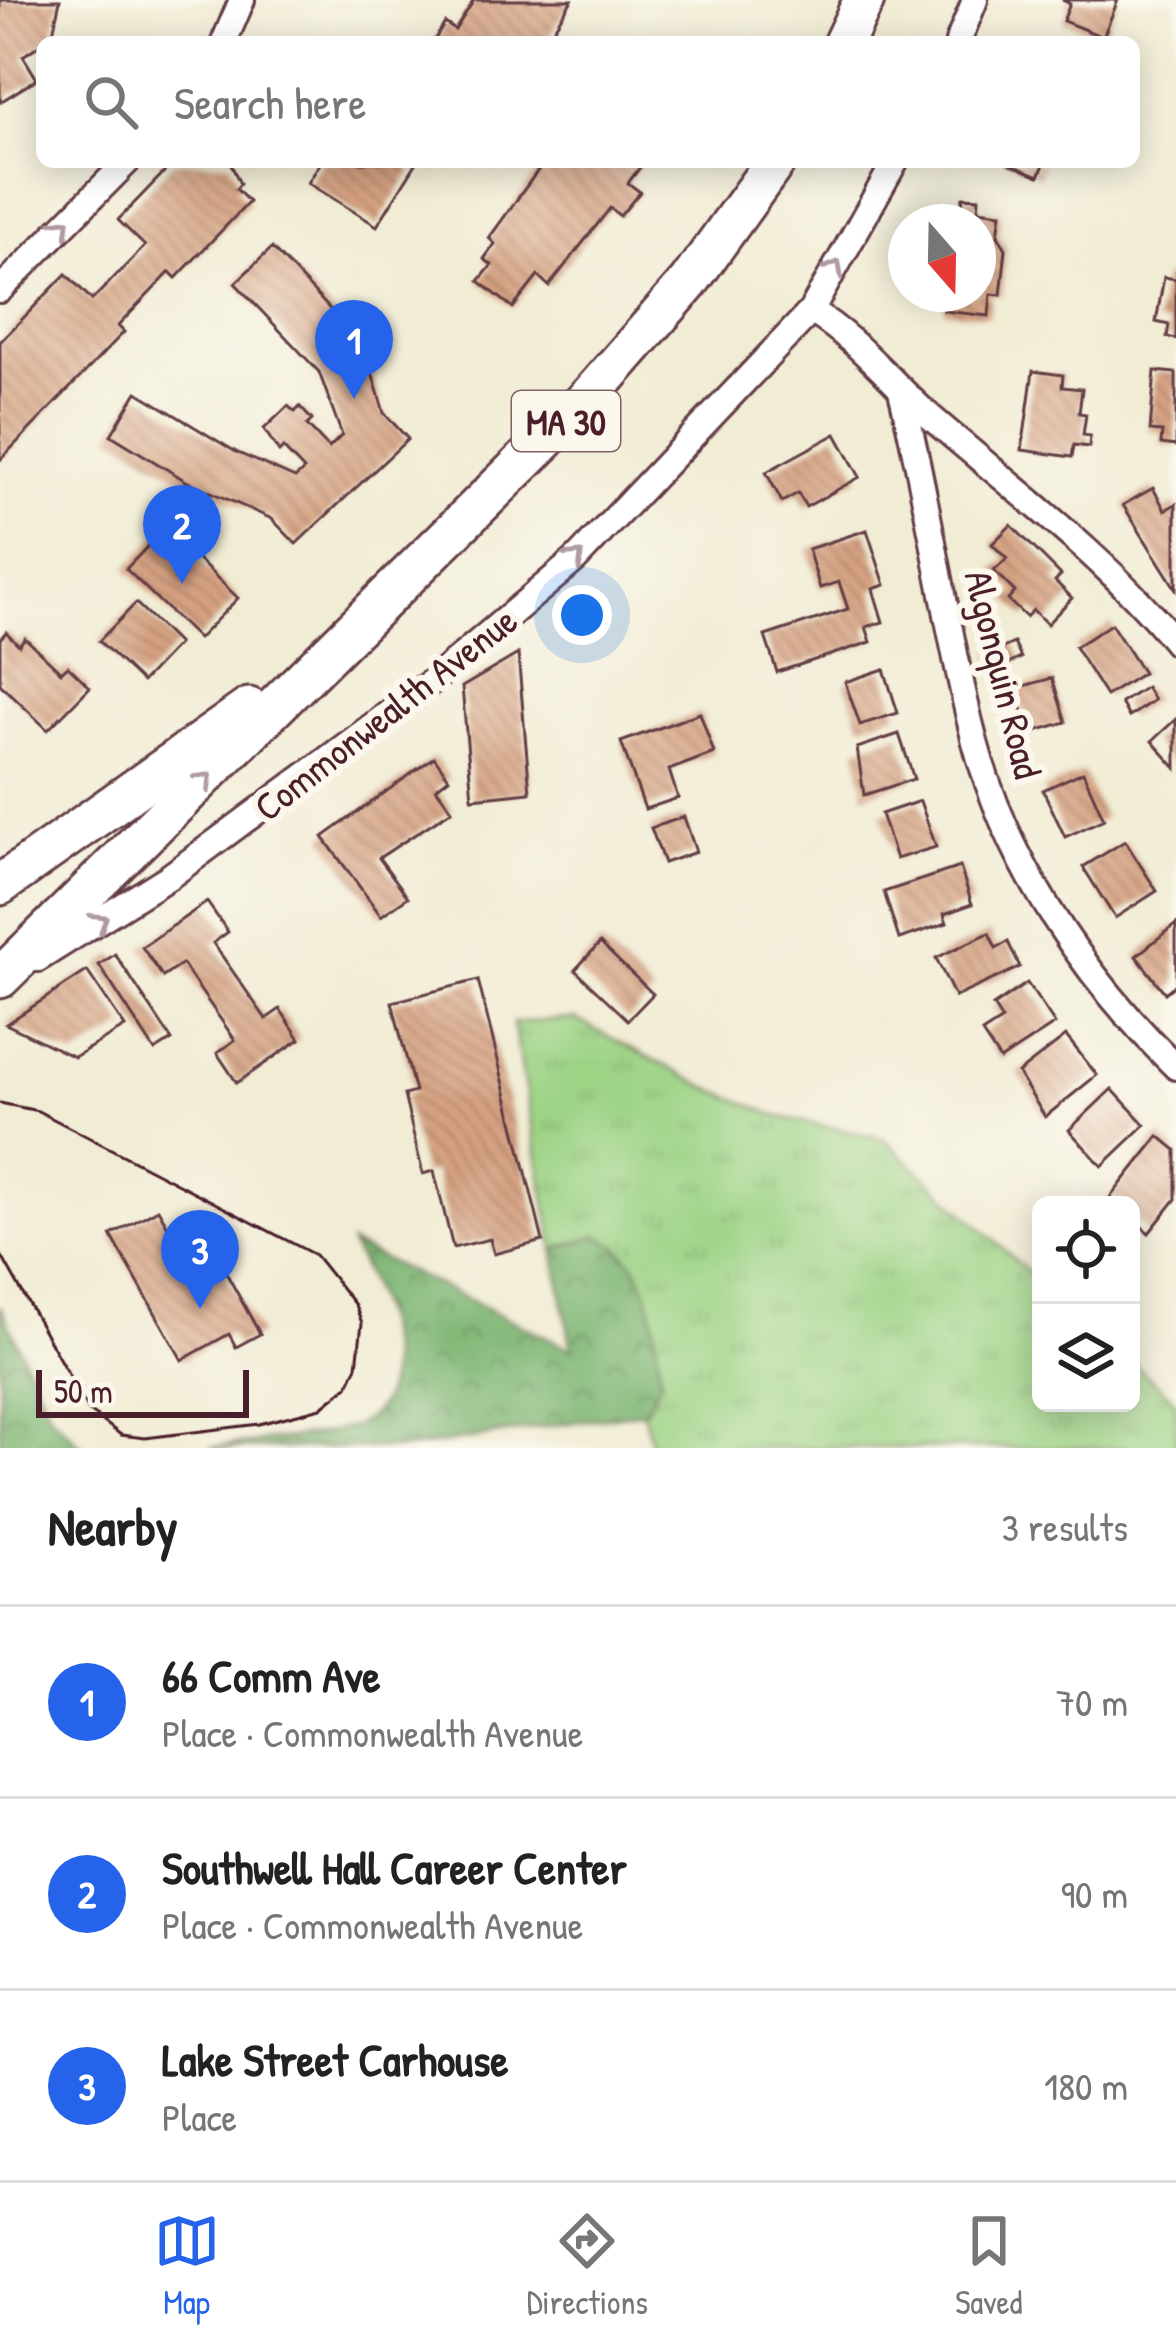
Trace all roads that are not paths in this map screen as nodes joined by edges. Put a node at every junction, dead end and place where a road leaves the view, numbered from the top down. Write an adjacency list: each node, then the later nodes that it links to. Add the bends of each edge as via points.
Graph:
1 (242, 0): 4 (street)
2 (865, 0): 5 (main road)
3 (975, 0): 6 (street)
4 (227, 36)
5 (847, 36)
6 (960, 36)
7 (121, 168): 10 (street, one-way to 7)
8 (771, 168): 14 (main road, Commonwealth Avenue / MA 30, via 630,352)
9 (892, 168): 11 (street, Commonwealth Avenue, one-way to 9)
10 (0, 290)
11 (811, 310): 12 (street); 16 (street, Commonwealth Avenue, one-way to 11, via 170,876 467,654 576,559)
12 (901, 391): 13 (street, via 1114,576); 17 (street, Algonquin Road, via 976,744 1017,851 1103,992)
13 (1176, 643)
14 (327, 652): 15 (main road, Commonwealth Avenue / MA 30); 16 (main road, Commonwealth Avenue / MA 30, one-way to 14)
15 (0, 885)
16 (0, 980)
17 (1176, 1067)

